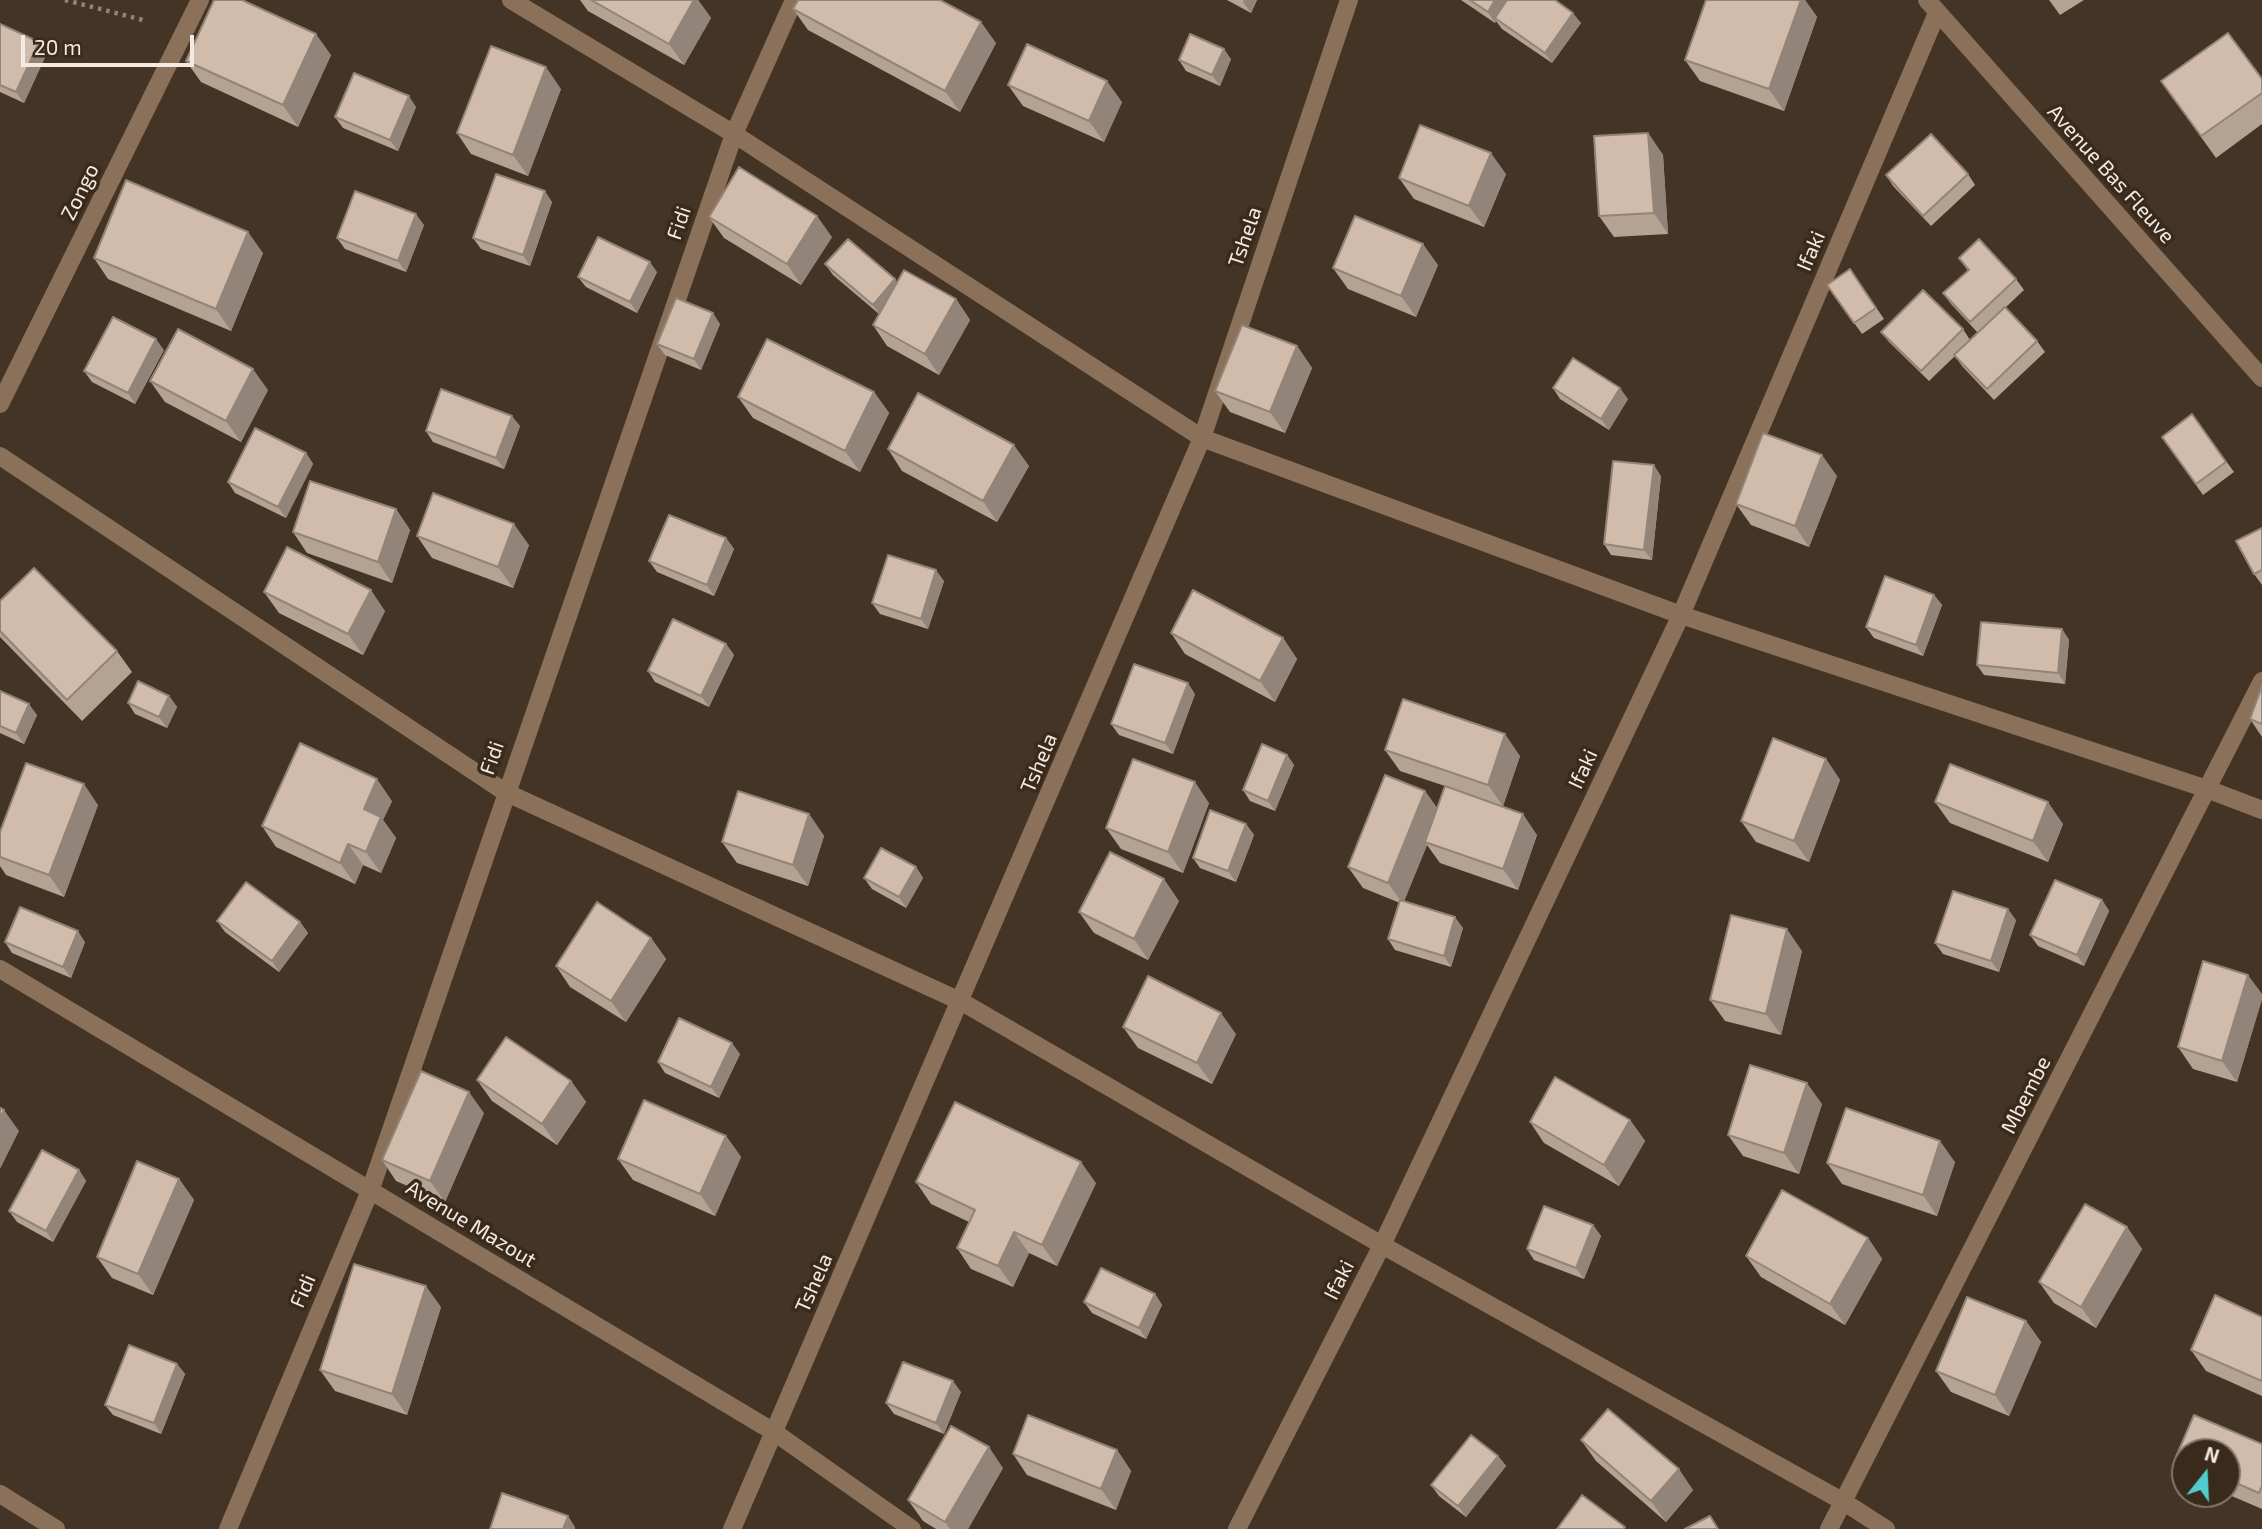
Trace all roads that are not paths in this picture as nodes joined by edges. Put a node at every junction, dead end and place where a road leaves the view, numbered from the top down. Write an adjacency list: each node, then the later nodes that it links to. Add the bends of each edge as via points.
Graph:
1 (200, 0): 8 (street, Zongo)
2 (511, 0): 6 (street)
3 (794, 0): 6 (street, Fidi)
4 (1349, 0): 9 (street, Tshela)
5 (1932, 6): 7 (street, Avenue Bas Fleuve); 11 (street, Ifaki)
6 (734, 134): 9 (street); 14 (street, Fidi)
7 (2262, 379)
8 (0, 404)
9 (1202, 438): 11 (street); 17 (street, Tshela)
10 (0, 456): 14 (street)
11 (1681, 615): 13 (street); 19 (street, Ifaki)
12 (2262, 681): 13 (street, Mbembe)
13 (2207, 789): 15 (street); 22 (street, Mbembe)
14 (505, 792): 17 (street); 18 (street, Fidi)
15 (2262, 810)
16 (0, 970): 18 (street, Avenue Mazout)
17 (962, 1002): 19 (street); 20 (street, Tshela)
18 (370, 1191): 20 (street, Avenue Mazout); 24 (street, Fidi)
19 (1382, 1245): 22 (street); 27 (street, Ifaki)
20 (775, 1432): 25 (street, Tshela); 26 (street, Avenue Mazout)
21 (0, 1494): 23 (street)
22 (1844, 1502): 28 (street, Mbembe); 29 (street)
23 (56, 1529)
24 (228, 1529)
25 (732, 1529)
26 (912, 1529)
27 (1237, 1529)
28 (1829, 1529)
29 (1886, 1529)

